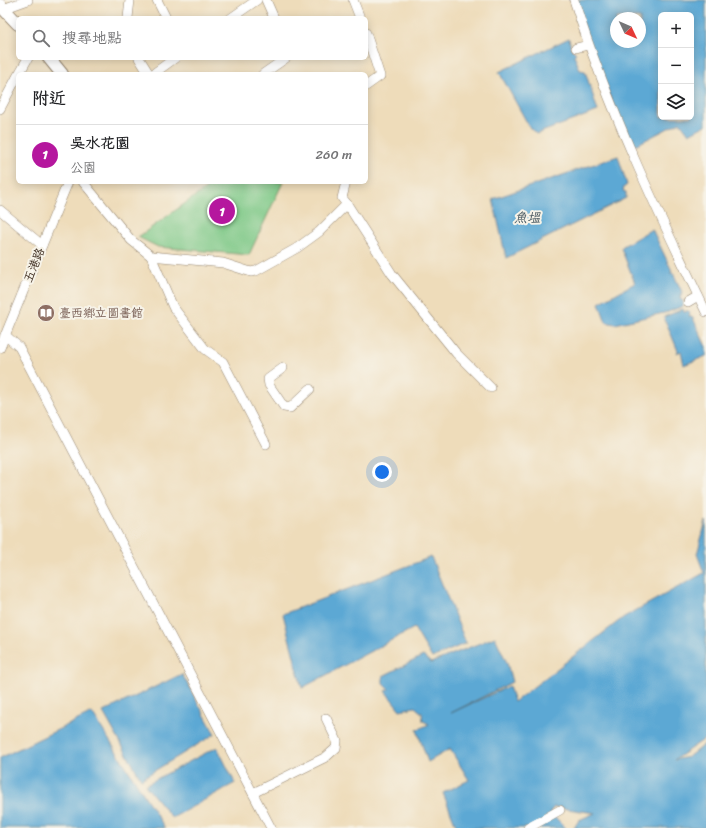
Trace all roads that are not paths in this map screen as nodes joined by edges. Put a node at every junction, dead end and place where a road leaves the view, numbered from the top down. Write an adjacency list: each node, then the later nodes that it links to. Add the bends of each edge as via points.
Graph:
1 (28, 0): 8 (street)
2 (157, 0): 10 (street)
3 (256, 0): 11 (street)
4 (266, 0): 12 (street)
5 (353, 0): 13 (street)
6 (574, 0): 16 (street)
7 (129, 1): 9 (street)
8 (2, 7): 14 (main road)
9 (128, 16)
10 (165, 16)
11 (234, 16)
12 (273, 16)
13 (359, 16)
14 (16, 22)
15 (368, 39): 29 (street, via 380,76)
16 (588, 44): 17 (street); 38 (street, via 653,201)
17 (576, 48)
18 (27, 60): 23 (street)
19 (51, 60): 24 (main road)
20 (140, 60): 25 (street)
21 (172, 60): 26 (street)
22 (283, 60): 27 (street)
23 (20, 72)
24 (60, 72)
25 (148, 72)
26 (156, 72)
27 (266, 72)
28 (16, 79): 30 (street)
29 (368, 85)
30 (0, 109)
31 (67, 184): 36 (street, 五港路)
32 (85, 184): 37 (street, via 130,240)
33 (346, 184): 34 (street, via 342,198)
34 (347, 204): 37 (street, via 319,232 256,272 223,263); 44 (street, via 392,274 456,353)
35 (0, 210): 36 (street)
36 (42, 245): 41 (street, 五港路)
37 (151, 256): 46 (street, via 173,307 205,349 223,362)
38 (698, 296): 39 (street); 40 (street)
39 (688, 302)
40 (706, 312)
41 (5, 335): 42 (street, 五港路); 48 (street, via 20,347)
42 (0, 348)
43 (283, 368): 45 (street, via 268,379 269,385 284,407 290,408)
44 (491, 388)
45 (310, 389)
46 (266, 444)
47 (326, 718): 48 (street, via 337,741 336,748 326,757)
48 (253, 793): 50 (street)
49 (560, 810): 51 (street)
50 (271, 828)
51 (528, 828)

